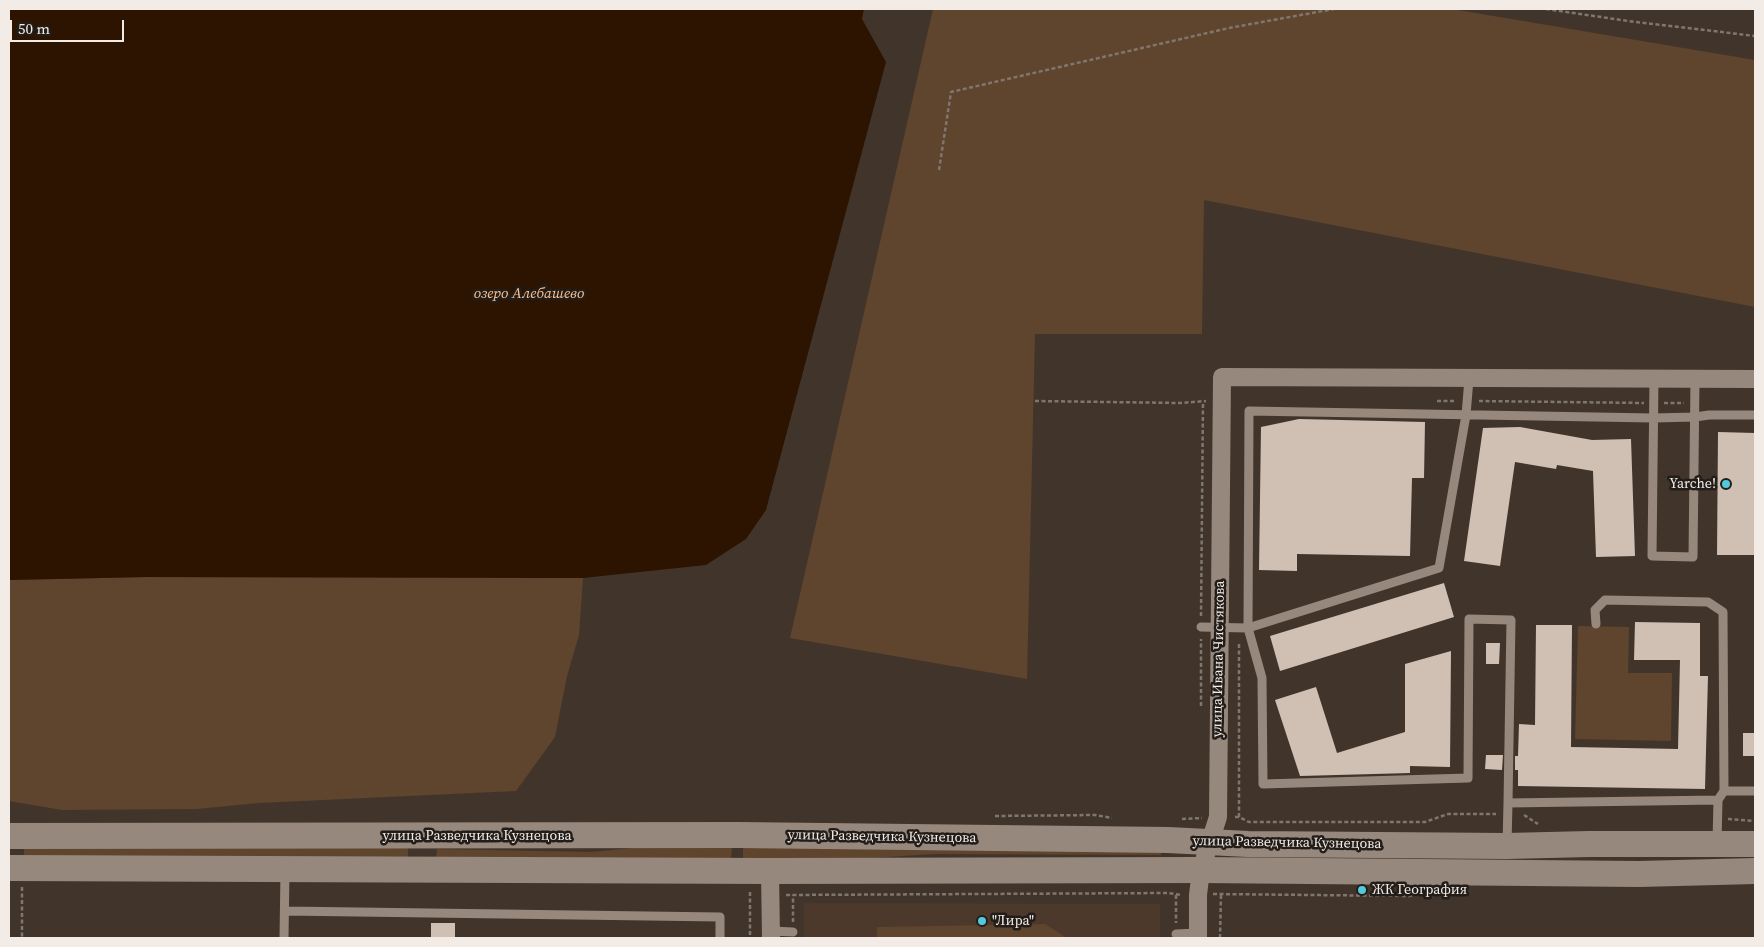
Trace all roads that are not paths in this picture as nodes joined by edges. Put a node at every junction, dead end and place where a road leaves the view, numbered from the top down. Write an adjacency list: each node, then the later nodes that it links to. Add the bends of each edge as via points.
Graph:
1 (1654, 378): 2 (street); 3 (street); 8 (lane)
2 (1469, 379): 5 (lane); 11 (street, улица Ивана Чистякова, via 1222,377)
3 (1695, 379): 4 (street); 7 (lane)
4 (1755, 379)
5 (1466, 415): 8 (lane); 12 (lane, via 1438,568); 12 (lane, via 1249,411)
6 (1755, 415): 7 (lane)
7 (1695, 417): 8 (lane); 8 (lane, via 1693,556 1652,556)
8 (1653, 418)
9 (1596, 624): 13 (lane, via 1595,610 1605,600 1708,602 1723,612)
10 (1201, 627): 11 (lane)
11 (1220, 627): 12 (lane); 19 (street, улица Ивана Чистякова, via 1218,817)
12 (1248, 628): 16 (lane, via 1262,678 1263,784 1468,778 1469,618 1511,620)
13 (1724, 791): 14 (lane); 15 (lane)
14 (1755, 791)
15 (1718, 800): 16 (lane); 20 (lane)
16 (1508, 803): 22 (lane)
17 (9, 836): 18 (main road, улица Разведчика Кузнецова)
18 (444, 836): 19 (main road, улица Разведчика Кузнецова, via 738,835); 24 (main road, via 432,840 423,853 425,861)
19 (1210, 843): 22 (main road, улица Разведчика Кузнецова); 25 (street, улица Ивана Чистякова)
20 (1717, 844): 21 (main road, улица Разведчика Кузнецова); 22 (main road, улица Разведчика Кузнецова)
21 (1755, 844)
22 (1507, 846)
23 (285, 869): 24 (main road, улица Разведчика Кузнецова); 28 (main road, улица Разведчика Кузнецова); 29 (lane)
24 (445, 870): 26 (main road, улица Разведчика Кузнецова)
25 (1201, 870): 26 (main road, улица Разведчика Кузнецова); 27 (main road, улица Разведчика Кузнецова, via 1639,874); 33 (street, улица Ивана Чистякова)
26 (770, 871): 32 (street)
27 (1755, 871)
28 (15, 879)
29 (284, 911): 34 (lane); 35 (lane, via 720,917)
30 (792, 932): 32 (lane)
31 (1176, 934): 33 (lane)
32 (771, 935)
33 (1198, 936)
34 (284, 938)
35 (720, 938)

